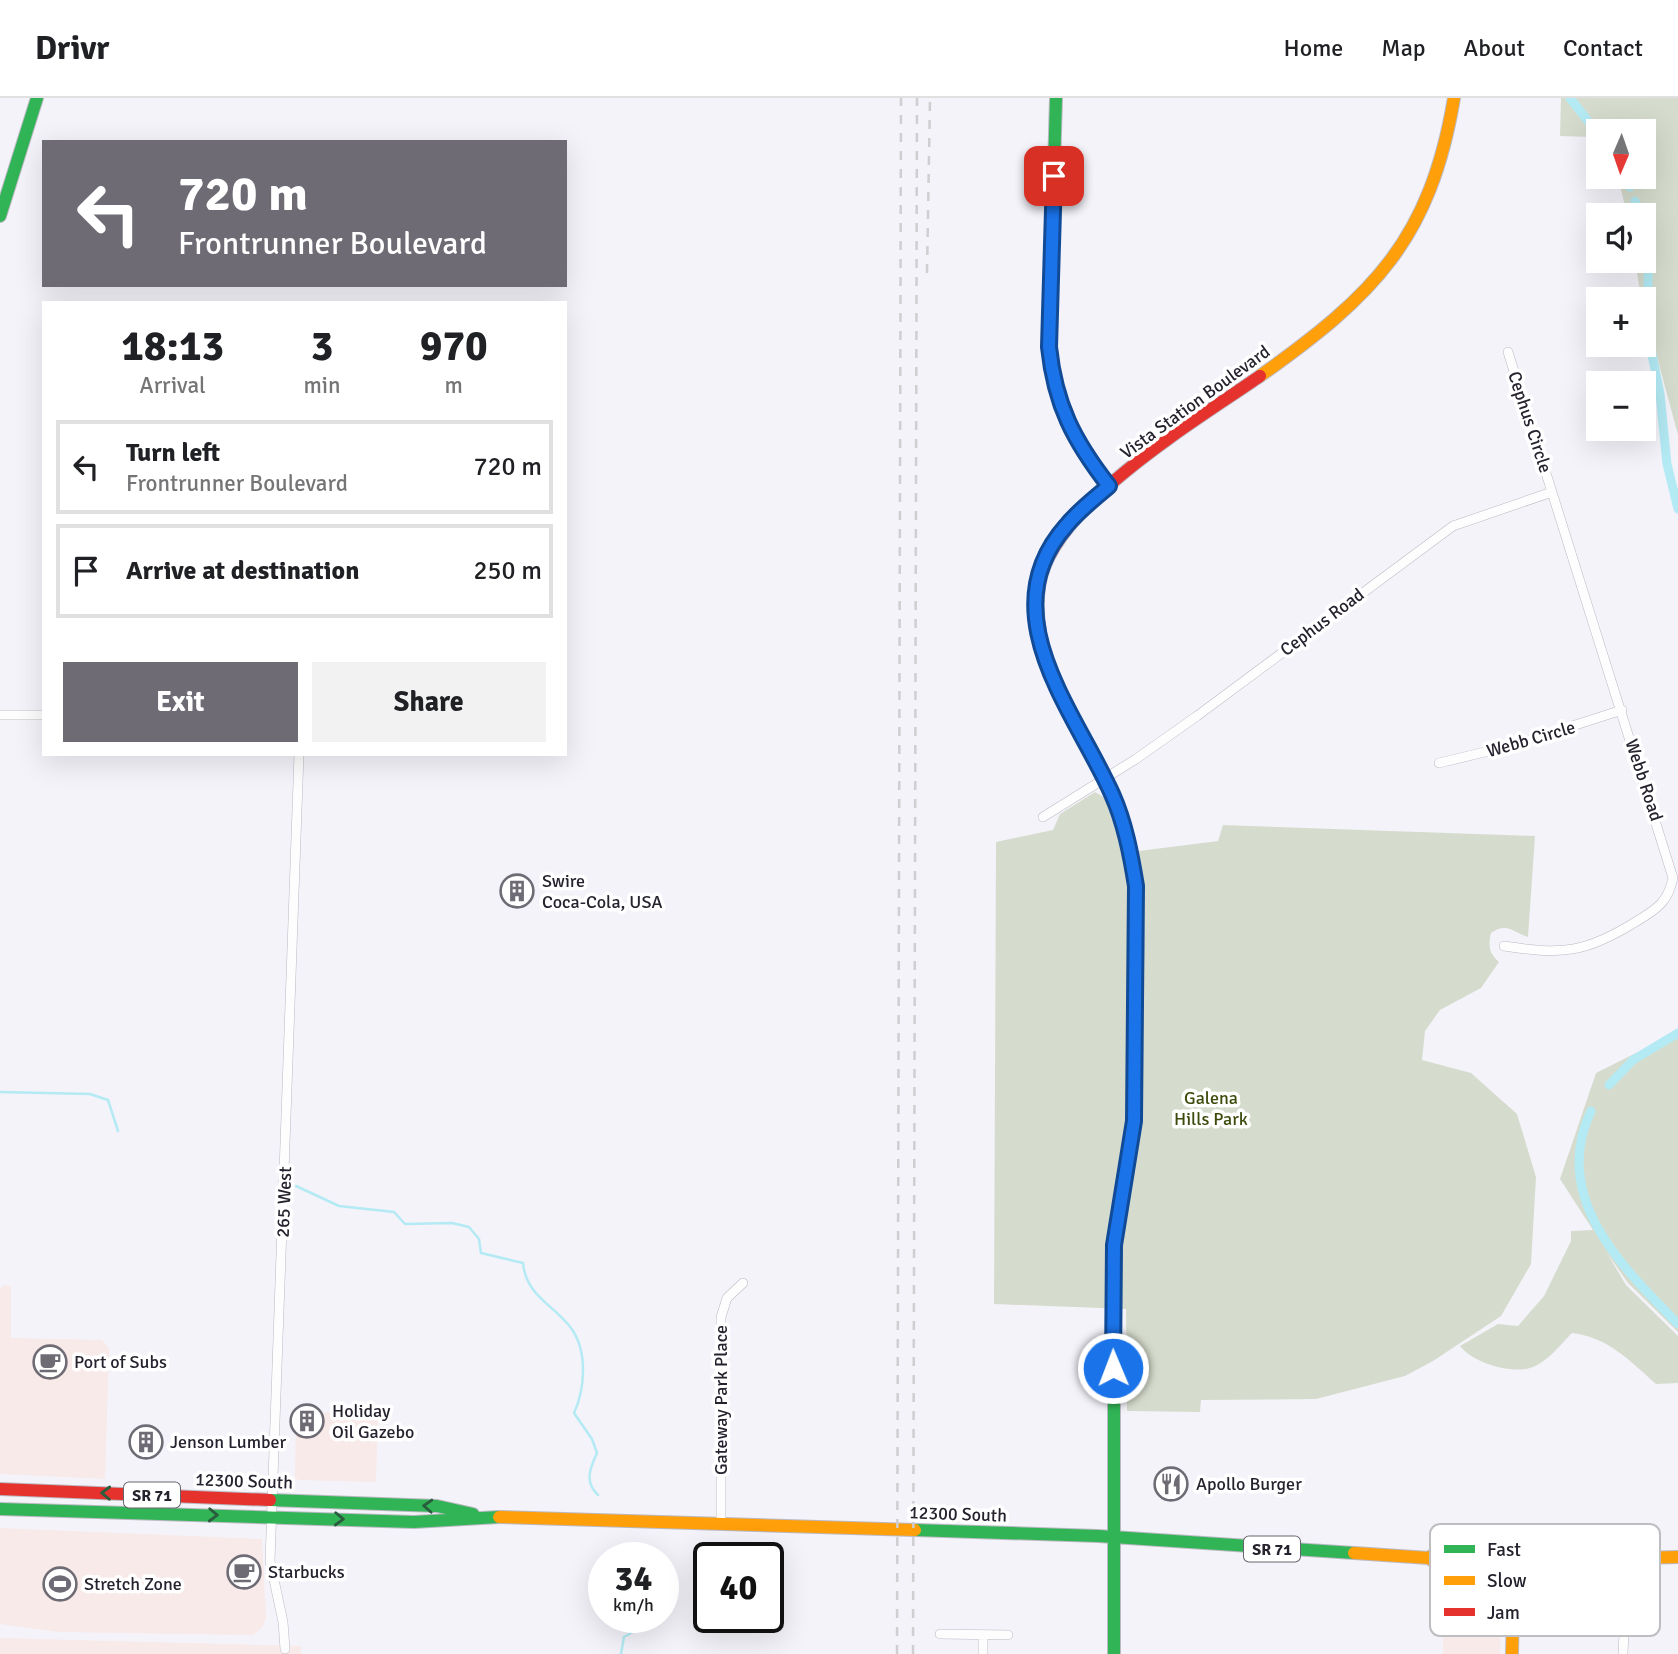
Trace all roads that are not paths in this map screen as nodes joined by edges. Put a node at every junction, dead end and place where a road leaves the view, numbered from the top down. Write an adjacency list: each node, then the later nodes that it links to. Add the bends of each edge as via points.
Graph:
1 (37, 98): 4 (main road)
2 (1056, 98): 6 (main road, via 1052,375 1059,406)
3 (1454, 98): 6 (main road, Vista Station Boulevard, via 1428,198 1388,267 1335,321)
4 (0, 216)
5 (1508, 352): 7 (street, Cephus Circle)
6 (1109, 486): 13 (main road, Vista Station Boulevard, via 1065,527 1050,549 1038,580 1036,602 1040,644 1050,676)
7 (1552, 492): 8 (street, Webb Road); 13 (street, Cephus Road, via 1453,526 1197,716)
8 (1622, 710): 12 (street, Webb Circle); 15 (street, Webb Road, via 1668,855 1673,878 1670,895 1660,907 1599,944 1560,951)
9 (0, 715): 10 (street)
10 (42, 715)
11 (299, 756): 18 (street, 265 West)
12 (1439, 763)
13 (1104, 778): 14 (street, Cephus Road); 23 (main road, Vista Station Boulevard, via 1130,851 1136,886 1134,1121 1114,1245)
14 (1043, 817)
15 (1504, 946)
16 (743, 1283): 22 (street, Gateway Park Place, via 727,1298 721,1317)
17 (0, 1489): 18 (main road, 12300 South / SR 71, one-way to 17)
18 (272, 1500): 20 (street, 265 West); 21 (main road, 12300 South / SR 71, one-way to 18, via 438,1506)
19 (0, 1509): 20 (main road, 12300 South / SR 71, one-way to 20)
20 (271, 1517): 21 (main road, 12300 South / SR 71, one-way to 21, via 414,1522); 32 (street, 265 West, via 270,1561)
21 (485, 1517): 22 (main road, 12300 South / SR 71)
22 (721, 1525): 23 (main road, 12300 South / SR 71)
23 (1115, 1537): 26 (main road, 12300 South / SR 71); 34 (main road, Vista Station Boulevard)
24 (1660, 1557): 25 (main road, 12300 South / SR 71)
25 (1678, 1557)
26 (1429, 1558)
27 (940, 1634): 28 (street)
28 (983, 1634): 29 (street); 33 (street)
29 (1008, 1635)
30 (1513, 1636): 35 (main road)
31 (1624, 1636): 36 (street)
32 (285, 1649)
33 (983, 1654)
34 (1114, 1654)
35 (1512, 1654)
36 (1623, 1654)

